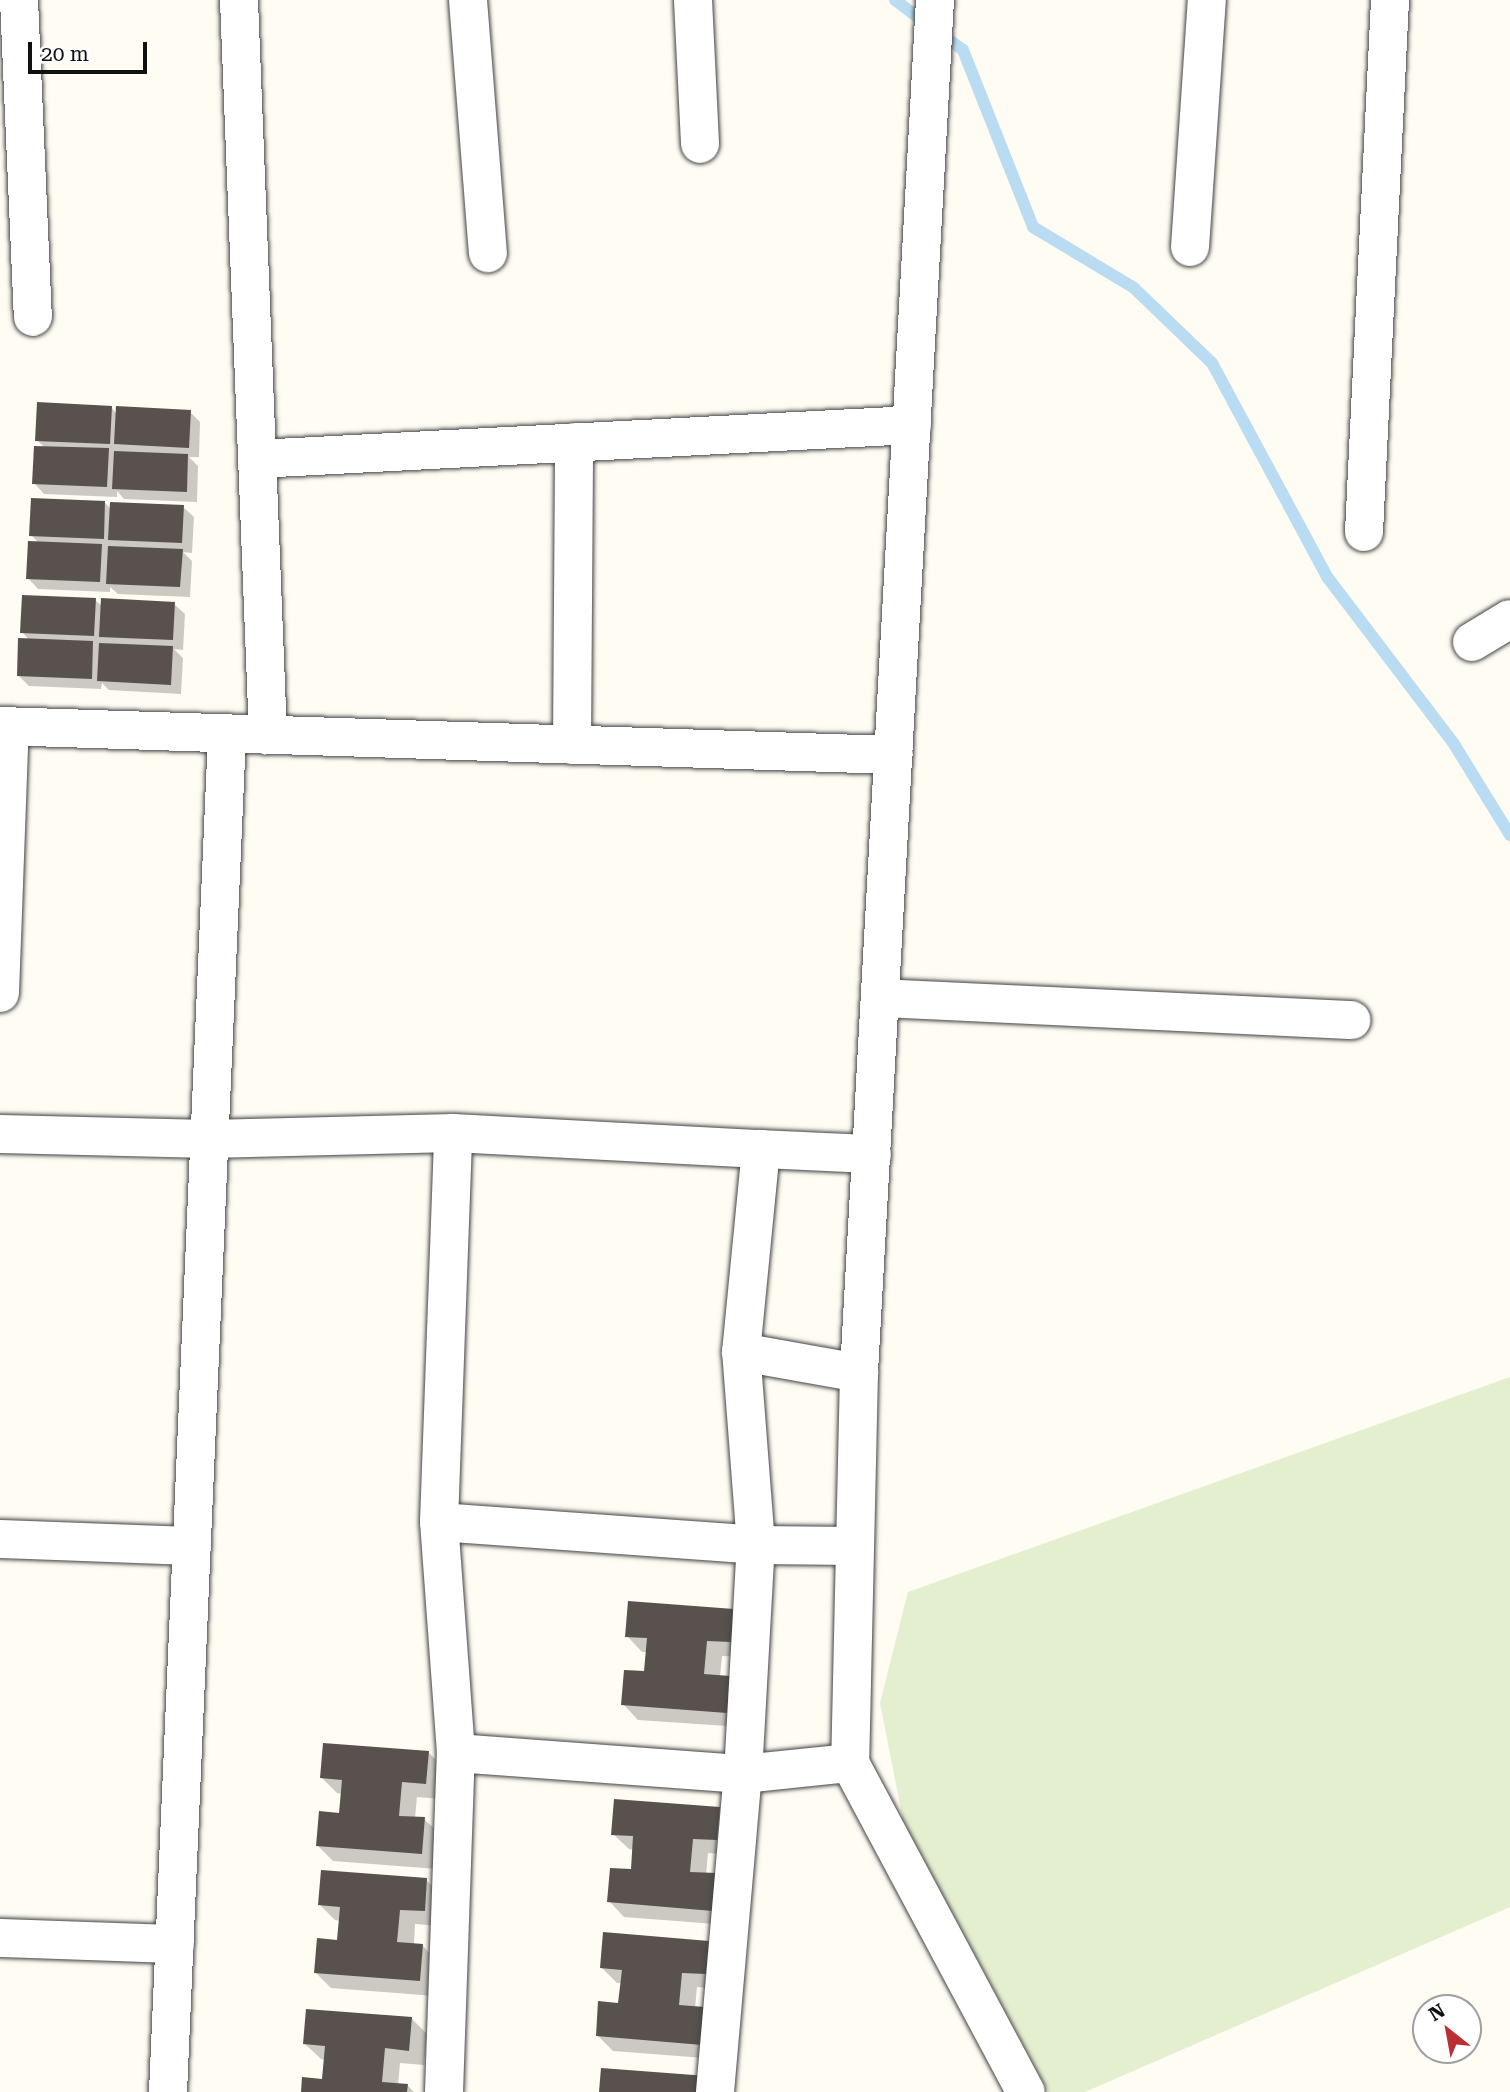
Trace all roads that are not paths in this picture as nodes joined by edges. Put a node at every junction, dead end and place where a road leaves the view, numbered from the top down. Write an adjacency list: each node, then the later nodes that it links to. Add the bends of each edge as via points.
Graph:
1 (19, 0): 11 (street)
2 (239, 0): 14 (street)
3 (468, 0): 10 (street)
4 (693, 0): 8 (street)
5 (1206, 0): 9 (street)
6 (1391, 0): 15 (street)
7 (935, 2): 12 (street)
8 (700, 144)
9 (1190, 247)
10 (488, 253)
11 (33, 317)
12 (912, 425): 13 (street); 22 (street)
13 (574, 442): 14 (street); 21 (street)
14 (257, 459): 20 (street)
15 (1364, 531)
16 (1510, 619): 17 (street)
17 (1472, 642)
18 (5, 726): 19 (street); 23 (street)
19 (227, 734): 20 (street); 28 (street)
20 (268, 735): 21 (street)
21 (572, 745): 22 (street)
22 (894, 755): 24 (street)
23 (0, 993)
24 (881, 998): 25 (street); 30 (street)
25 (1351, 1020)
26 (453, 1133): 28 (street); 29 (street); 33 (street)
27 (0, 1135): 28 (street)
28 (209, 1139): 36 (street)
29 (761, 1149): 30 (street); 31 (street)
30 (872, 1154): 32 (street)
31 (741, 1352): 32 (street); 35 (street)
32 (859, 1373): 37 (street)
33 (439, 1522): 35 (street); 38 (street)
34 (0, 1539): 36 (street)
35 (756, 1545): 37 (street); 40 (street)
36 (191, 1546): 42 (street)
37 (855, 1546): 39 (street)
38 (456, 1753): 40 (street); 44 (street)
39 (850, 1763): 40 (street); 46 (street)
40 (743, 1774): 45 (street)
41 (0, 1938): 42 (street)
42 (174, 1944): 43 (street)
43 (168, 2092)
44 (444, 2092)
45 (715, 2092)
46 (1026, 2092)

